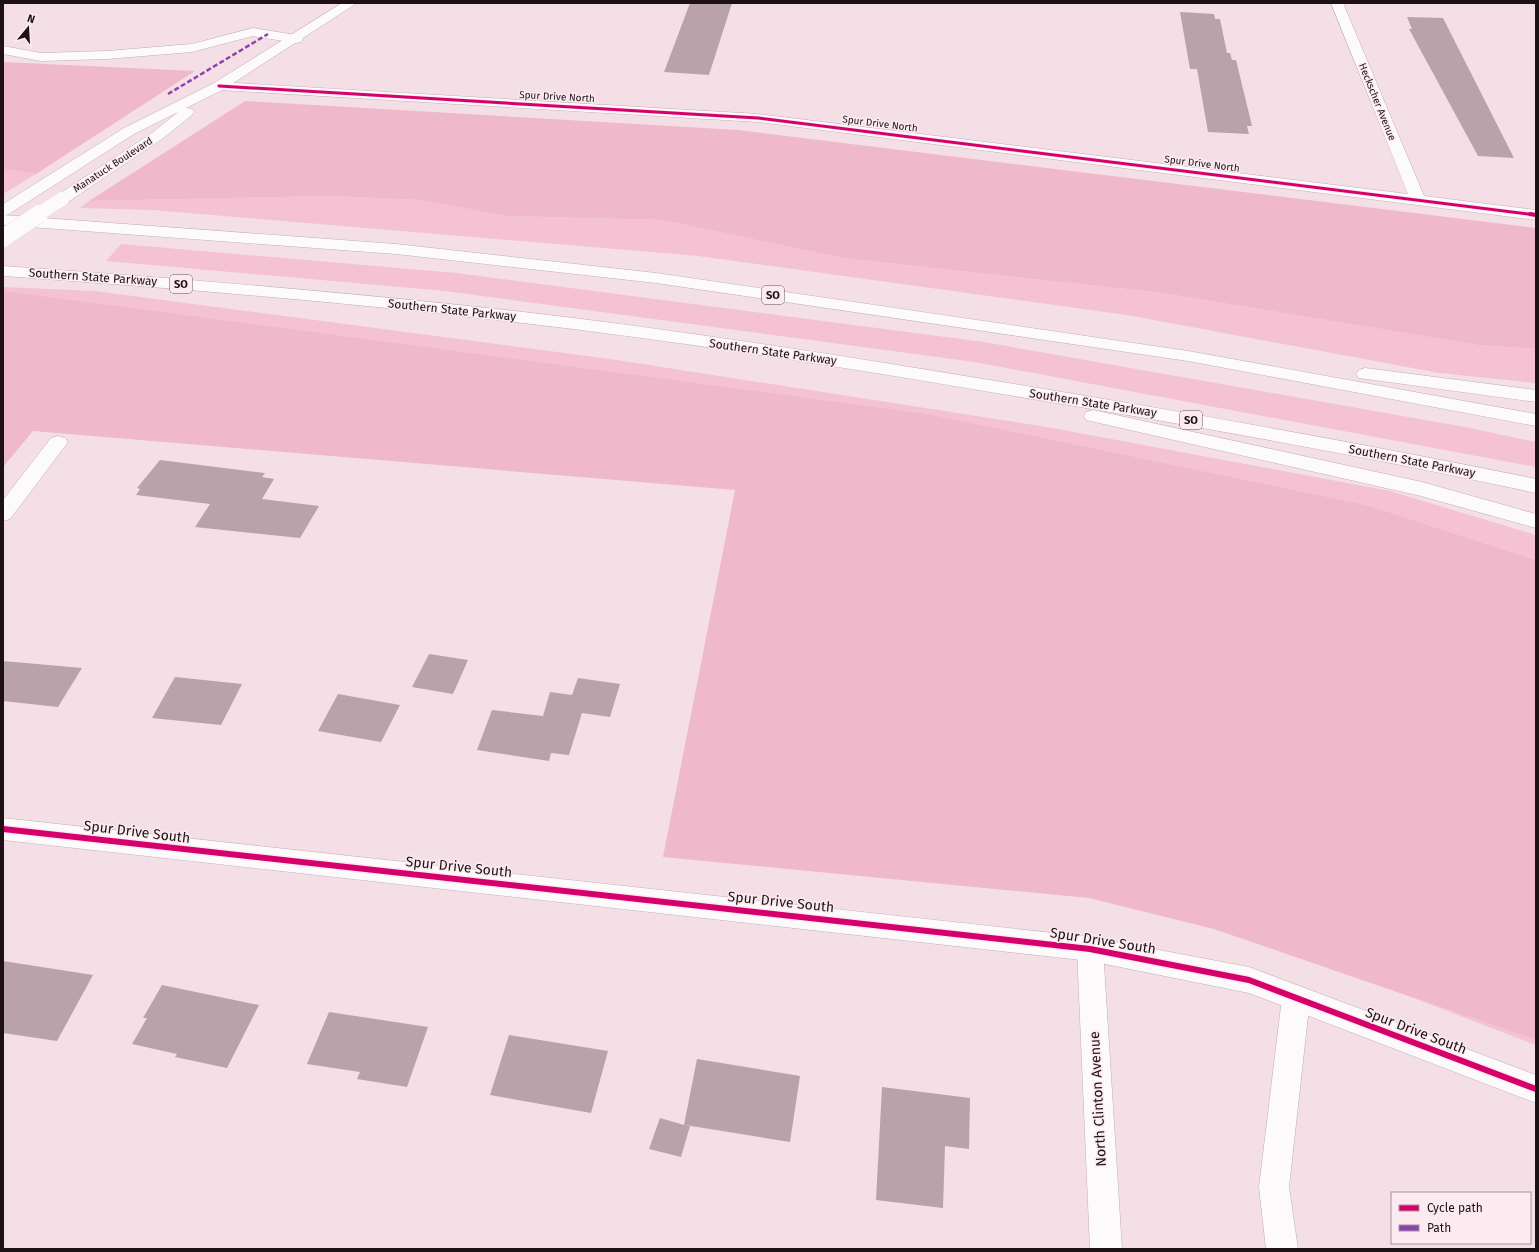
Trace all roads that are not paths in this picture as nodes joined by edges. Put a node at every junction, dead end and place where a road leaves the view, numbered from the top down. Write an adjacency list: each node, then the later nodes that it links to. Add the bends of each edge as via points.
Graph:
1 (351, 3): 3 (main road, Manatuck Boulevard)
2 (1337, 3): 6 (main road, Heckscher Avenue)
3 (296, 38): 4 (main road, via 253,32 192,48 107,55 41,57); 5 (main road, Manatuck Boulevard)
4 (3, 50)
5 (219, 86): 6 (main road, Spur Drive North, via 758,118); 7 (main road, Manatuck Boulevard, via 129,131); 10 (main road, Manatuck Boulevard, bridge, via 157,136)
6 (1418, 200): 8 (main road, Spur Drive North)
7 (3, 211)
8 (1536, 215)
9 (3, 220): 12 (main road, SO, via 404,250 656,278)
10 (3, 238)
11 (3, 271): 13 (main road, Southern State Parkway / SO, via 103,277 358,300 592,326)
12 (916, 316): 14 (main road); 15 (main road, SO, via 1188,356)
13 (845, 362): 17 (main road, Southern State Parkway / SO, via 1148,412); 19 (main road, via 1422,489)
14 (1536, 396)
15 (1536, 420)
16 (58, 442): 18 (main road)
17 (1536, 486)
18 (3, 514)
19 (1536, 521)
20 (3, 829): 21 (main road, Spur Drive South)
21 (1090, 949): 22 (main road, Spur Drive South, via 1249,980); 24 (main road, North Clinton Avenue)
22 (1296, 998): 23 (main road, Spur Drive South); 25 (main road, via 1274,1187)
23 (1536, 1089)
24 (1106, 1249)
25 (1282, 1249)

